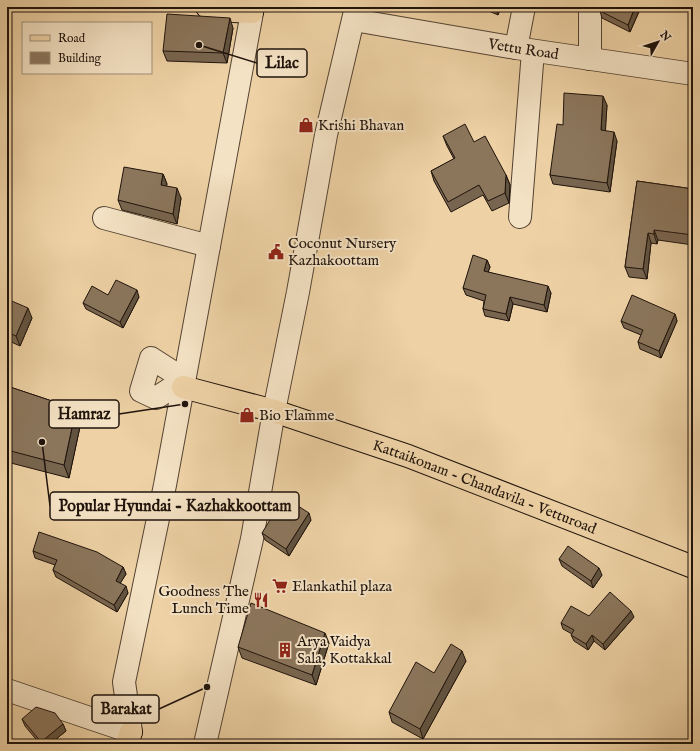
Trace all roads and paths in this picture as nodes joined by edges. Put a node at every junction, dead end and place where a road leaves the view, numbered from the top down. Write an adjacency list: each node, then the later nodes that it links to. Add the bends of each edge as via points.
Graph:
1 (207, 7): 4 (main road, via 234,11)
2 (524, 7): 6 (street)
3 (590, 7): 7 (street)
4 (253, 10): 11 (street)
5 (355, 13): 6 (street, Vettu Road); 13 (street, via 326,135)
6 (524, 49): 7 (street, Vettu Road); 9 (street)
7 (590, 59): 8 (street, Vettu Road)
8 (693, 74)
9 (520, 217)
10 (104, 218): 11 (street)
11 (209, 246): 12 (street)
12 (179, 386): 13 (main road, Kattaikonam - Chandavila - Vetturoad); 16 (street, via 165,486 124,682)
13 (274, 411): 14 (main road, Kattaikonam - Chandavila - Vetturoad, via 408,456); 17 (street, via 252,539)
14 (693, 567)
15 (7, 690): 16 (street)
16 (129, 738)
17 (204, 744)

